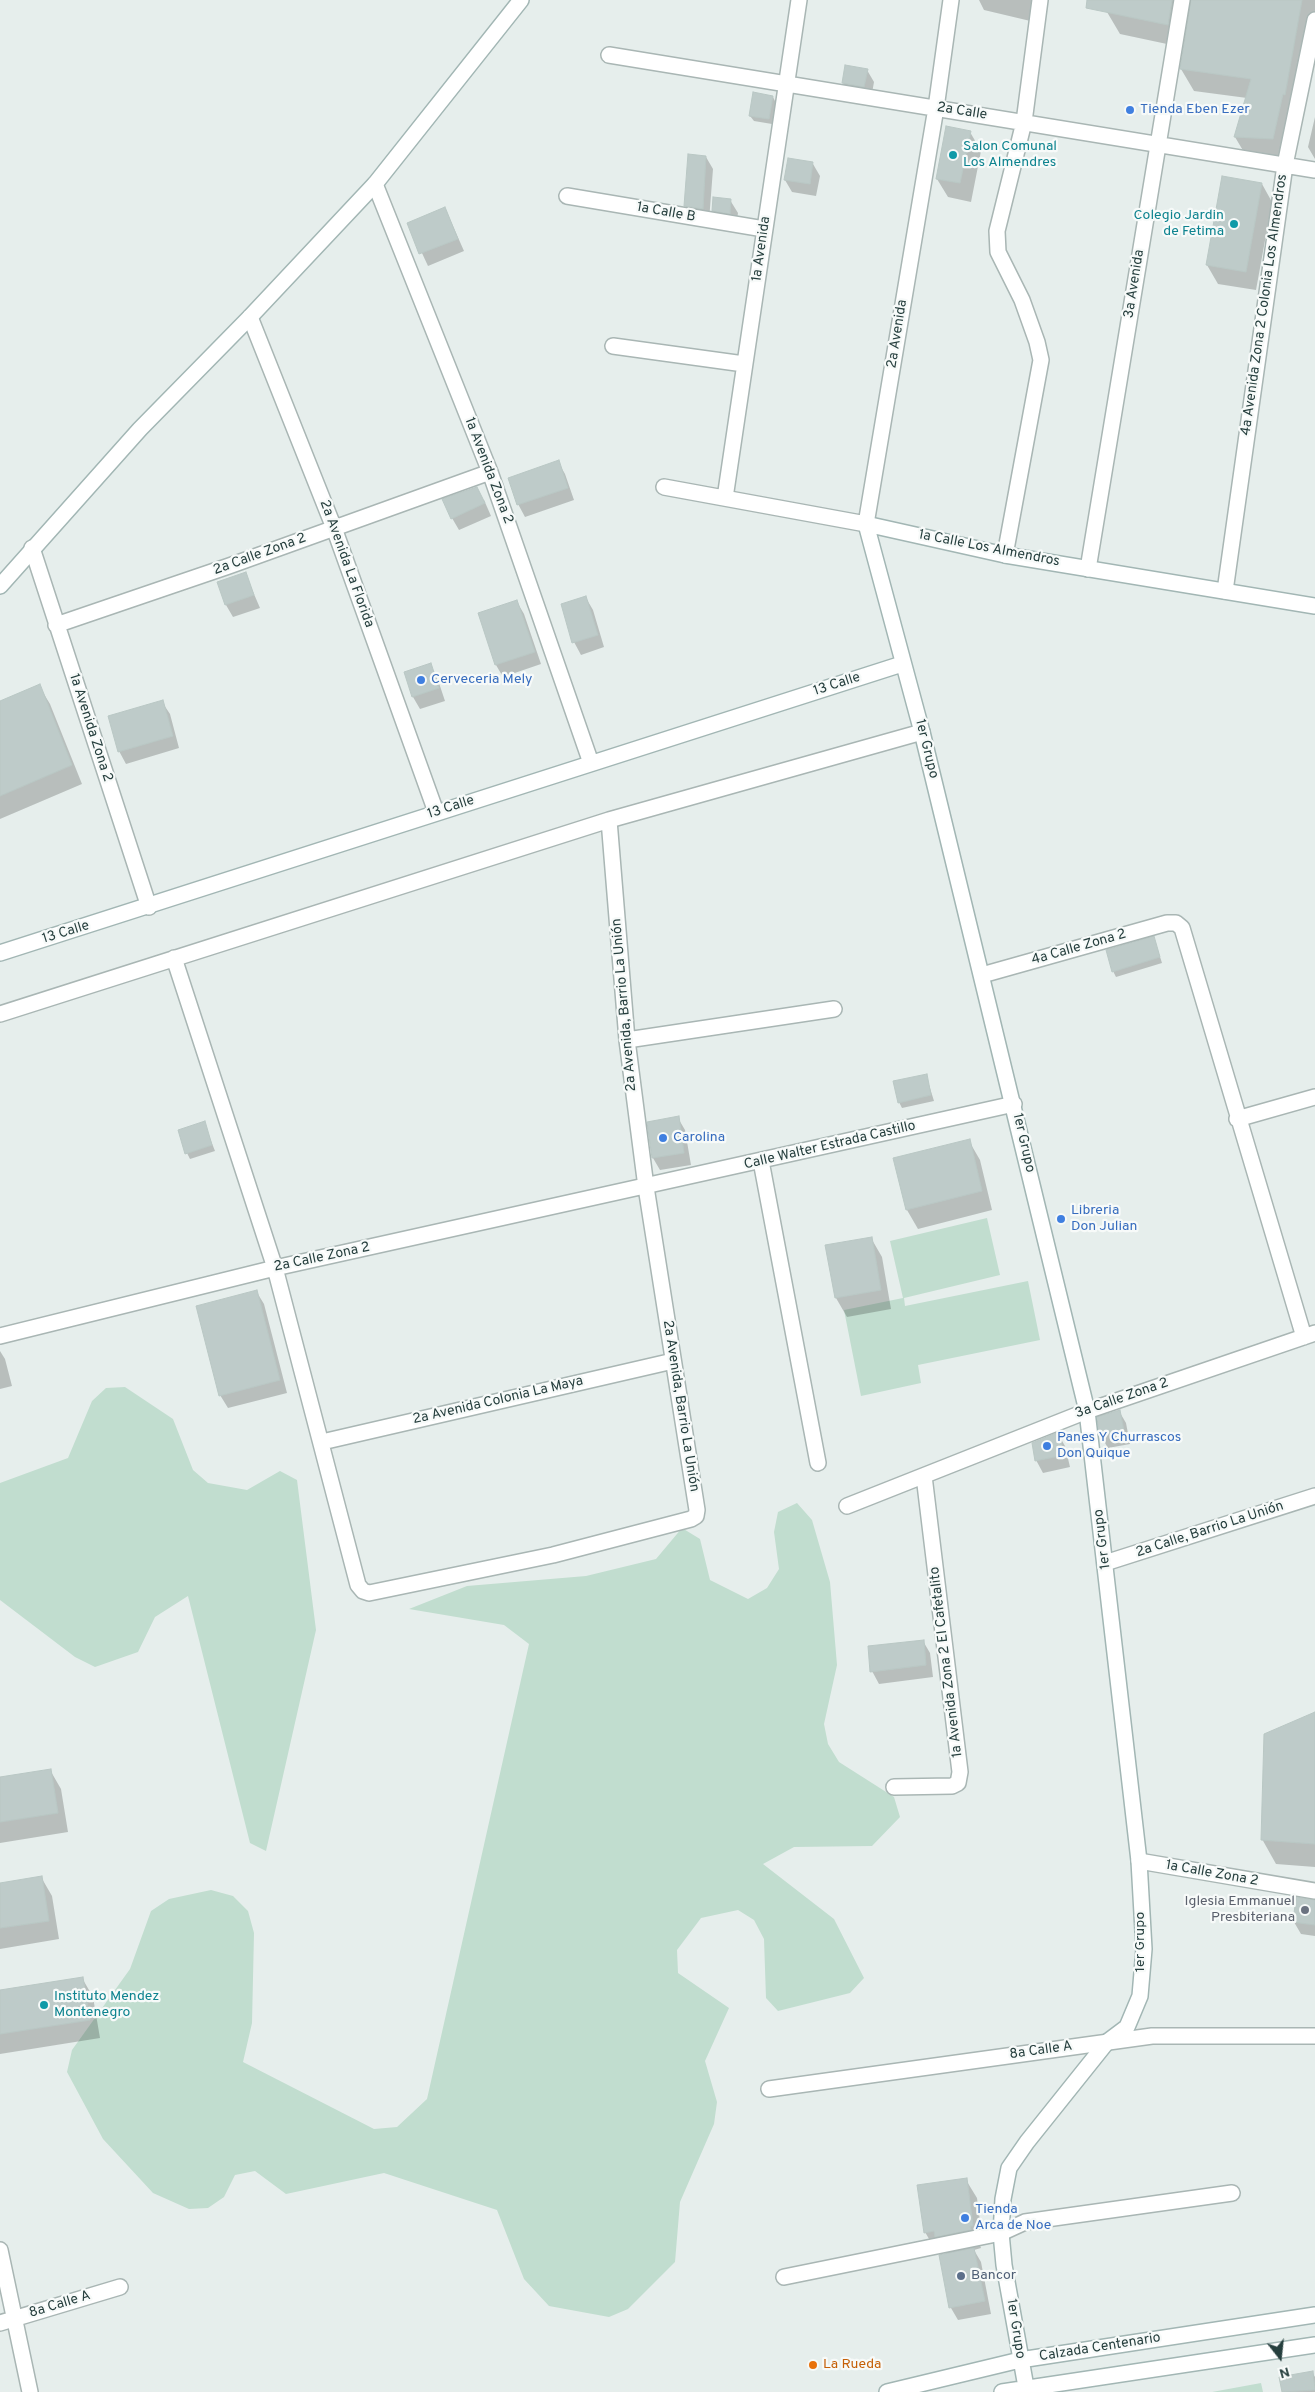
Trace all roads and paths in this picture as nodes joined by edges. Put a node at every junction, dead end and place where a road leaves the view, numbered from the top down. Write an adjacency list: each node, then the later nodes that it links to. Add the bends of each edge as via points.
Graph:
1 (521, 0): 14 (street)
2 (799, 0): 8 (street, 1a Avenida)
3 (951, 0): 9 (street, 2a Avenida)
4 (1040, 0): 10 (street)
5 (1182, 0): 11 (street, 3a Avenida)
6 (1315, 20): 12 (street, 4a Avenida Zona 2 Colonia Los Almendros)
7 (609, 55): 8 (street, 2a Calle)
8 (786, 84): 9 (street, 2a Calle); 16 (street, 1a Avenida)
9 (936, 108): 10 (street, 2a Calle); 23 (street, 2a Avenida)
10 (1024, 122): 11 (street, 2a Calle); 26 (street, via 997,231 998,252 1028,314 1041,360)
11 (1158, 144): 12 (street, 2a Calle); 27 (street, 3a Avenida)
12 (1285, 165): 13 (street, 2a Calle); 29 (street, 4a Avenida Zona 2 Colonia Los Almendros)
13 (1315, 170)
14 (375, 184): 17 (street); 20 (street, 1a Avenida Zona 2)
15 (566, 196): 16 (street, 1a Calle B)
16 (764, 230): 19 (street, 1a Avenida)
17 (250, 317): 24 (street, 2a Avenida La Florida); 25 (street, via 140,429)
18 (613, 346): 19 (street)
19 (744, 364): 22 (street, 1a Avenida)
20 (490, 472): 24 (street, 2a Calle Zona 2); 34 (street, 1a Avenida Zona 2)
21 (664, 487): 22 (street, 1a Calle Los Almendros)
22 (725, 498): 23 (street, 1a Calle Los Almendros)
23 (866, 524): 26 (street, 1a Calle Los Almendros); 32 (street, 2a Avenida)
24 (334, 528): 31 (street, 2a Calle Zona 2); 35 (street, 2a Avenida La Florida)
25 (32, 548): 28 (street); 31 (street, 1a Avenida Zona 2)
26 (1005, 555): 27 (street, 1a Calle Los Almendros)
27 (1088, 568): 29 (street, 1a Calle Los Almendros)
28 (0, 586)
29 (1225, 591): 30 (street, 1a Calle Los Almendros)
30 (1315, 606)
31 (56, 625): 37 (street, 1a Avenida Zona 2)
32 (902, 664): 33 (street, 1er Grupo); 34 (street, 13 Calle)
33 (922, 732): 36 (street); 40 (street, 1er Grupo)
34 (591, 762): 35 (street, 13 Calle)
35 (436, 812): 37 (street, 13 Calle)
36 (609, 820): 39 (street); 43 (street, 2a Avenida, Barrio La Unión)
37 (149, 907): 38 (street, 13 Calle)
38 (0, 954)
39 (174, 958): 42 (street); 49 (street)
40 (982, 975): 45 (street, 1er Grupo); 46 (street, 4a Calle Zona 2, via 1167,923 1176,924 1182,928)
41 (834, 1009): 43 (street)
42 (0, 1014)
43 (627, 1040): 48 (street, 2a Avenida, Barrio La Unión)
44 (1315, 1097): 46 (street)
45 (1014, 1104): 47 (street, Calle Walter Estrada Castillo); 53 (street, 1er Grupo)
46 (1238, 1119): 50 (street)
47 (761, 1161): 48 (street, Calle Walter Estrada Castillo); 55 (street)
48 (646, 1188): 49 (street, 2a Calle Zona 2); 52 (street, 2a Avenida, Barrio La Unión)
49 (275, 1268): 51 (street, 2a Calle Zona 2); 54 (street)
50 (1309, 1335): 53 (street, 3a Calle Zona 2)
51 (0, 1336)
52 (673, 1361): 54 (street, 2a Avenida Colonia La Maya); 54 (street, 2a Avenida, Barrio La Unión, via 696,1516 553,1555 369,1593 363,1591 358,1585)
53 (1087, 1411): 56 (street, 3a Calle Zona 2); 59 (street, 1er Grupo)
54 (322, 1442)
55 (818, 1463)
56 (924, 1476): 58 (street, 3a Calle Zona 2); 60 (street, 1a Avenida Zona 2 El Cafetalito, via 960,1772 958,1782 952,1786)
57 (1315, 1496): 59 (street, 2a Calle, Barrio La Unión)
58 (847, 1506)
59 (1106, 1563): 61 (street, 1er Grupo)
60 (894, 1788)
61 (1138, 1861): 62 (street, 1a Calle Zona 2); 64 (street, 1er Grupo, via 1144,1949 1140,1996 1127,2028)
62 (1315, 1891)
63 (1315, 2036): 64 (street, 8a Calle A, via 1152,2036)
64 (1107, 2042): 65 (street, 8a Calle A); 67 (street, 1er Grupo, via 1009,2168 1003,2199)
65 (769, 2089)
66 (1232, 2193): 67 (street, via 1024,2222)
67 (1002, 2233): 69 (street); 75 (street, 1er Grupo, via 1004,2265)
68 (0, 2250): 72 (street)
69 (784, 2277)
70 (120, 2287): 72 (street, 8a Calle A)
71 (1315, 2315): 75 (street, Calzada Centenario)
72 (15, 2319): 73 (street, 8a Calle A); 77 (street)
73 (0, 2323)
74 (1315, 2345): 76 (street, Calzada Centenario)
75 (1020, 2360): 76 (street, 1er Grupo); 78 (street, Calzada Centenario)
76 (1026, 2387): 79 (street, Calzada Centenario)
77 (30, 2392)
78 (887, 2392)
79 (1002, 2392)

